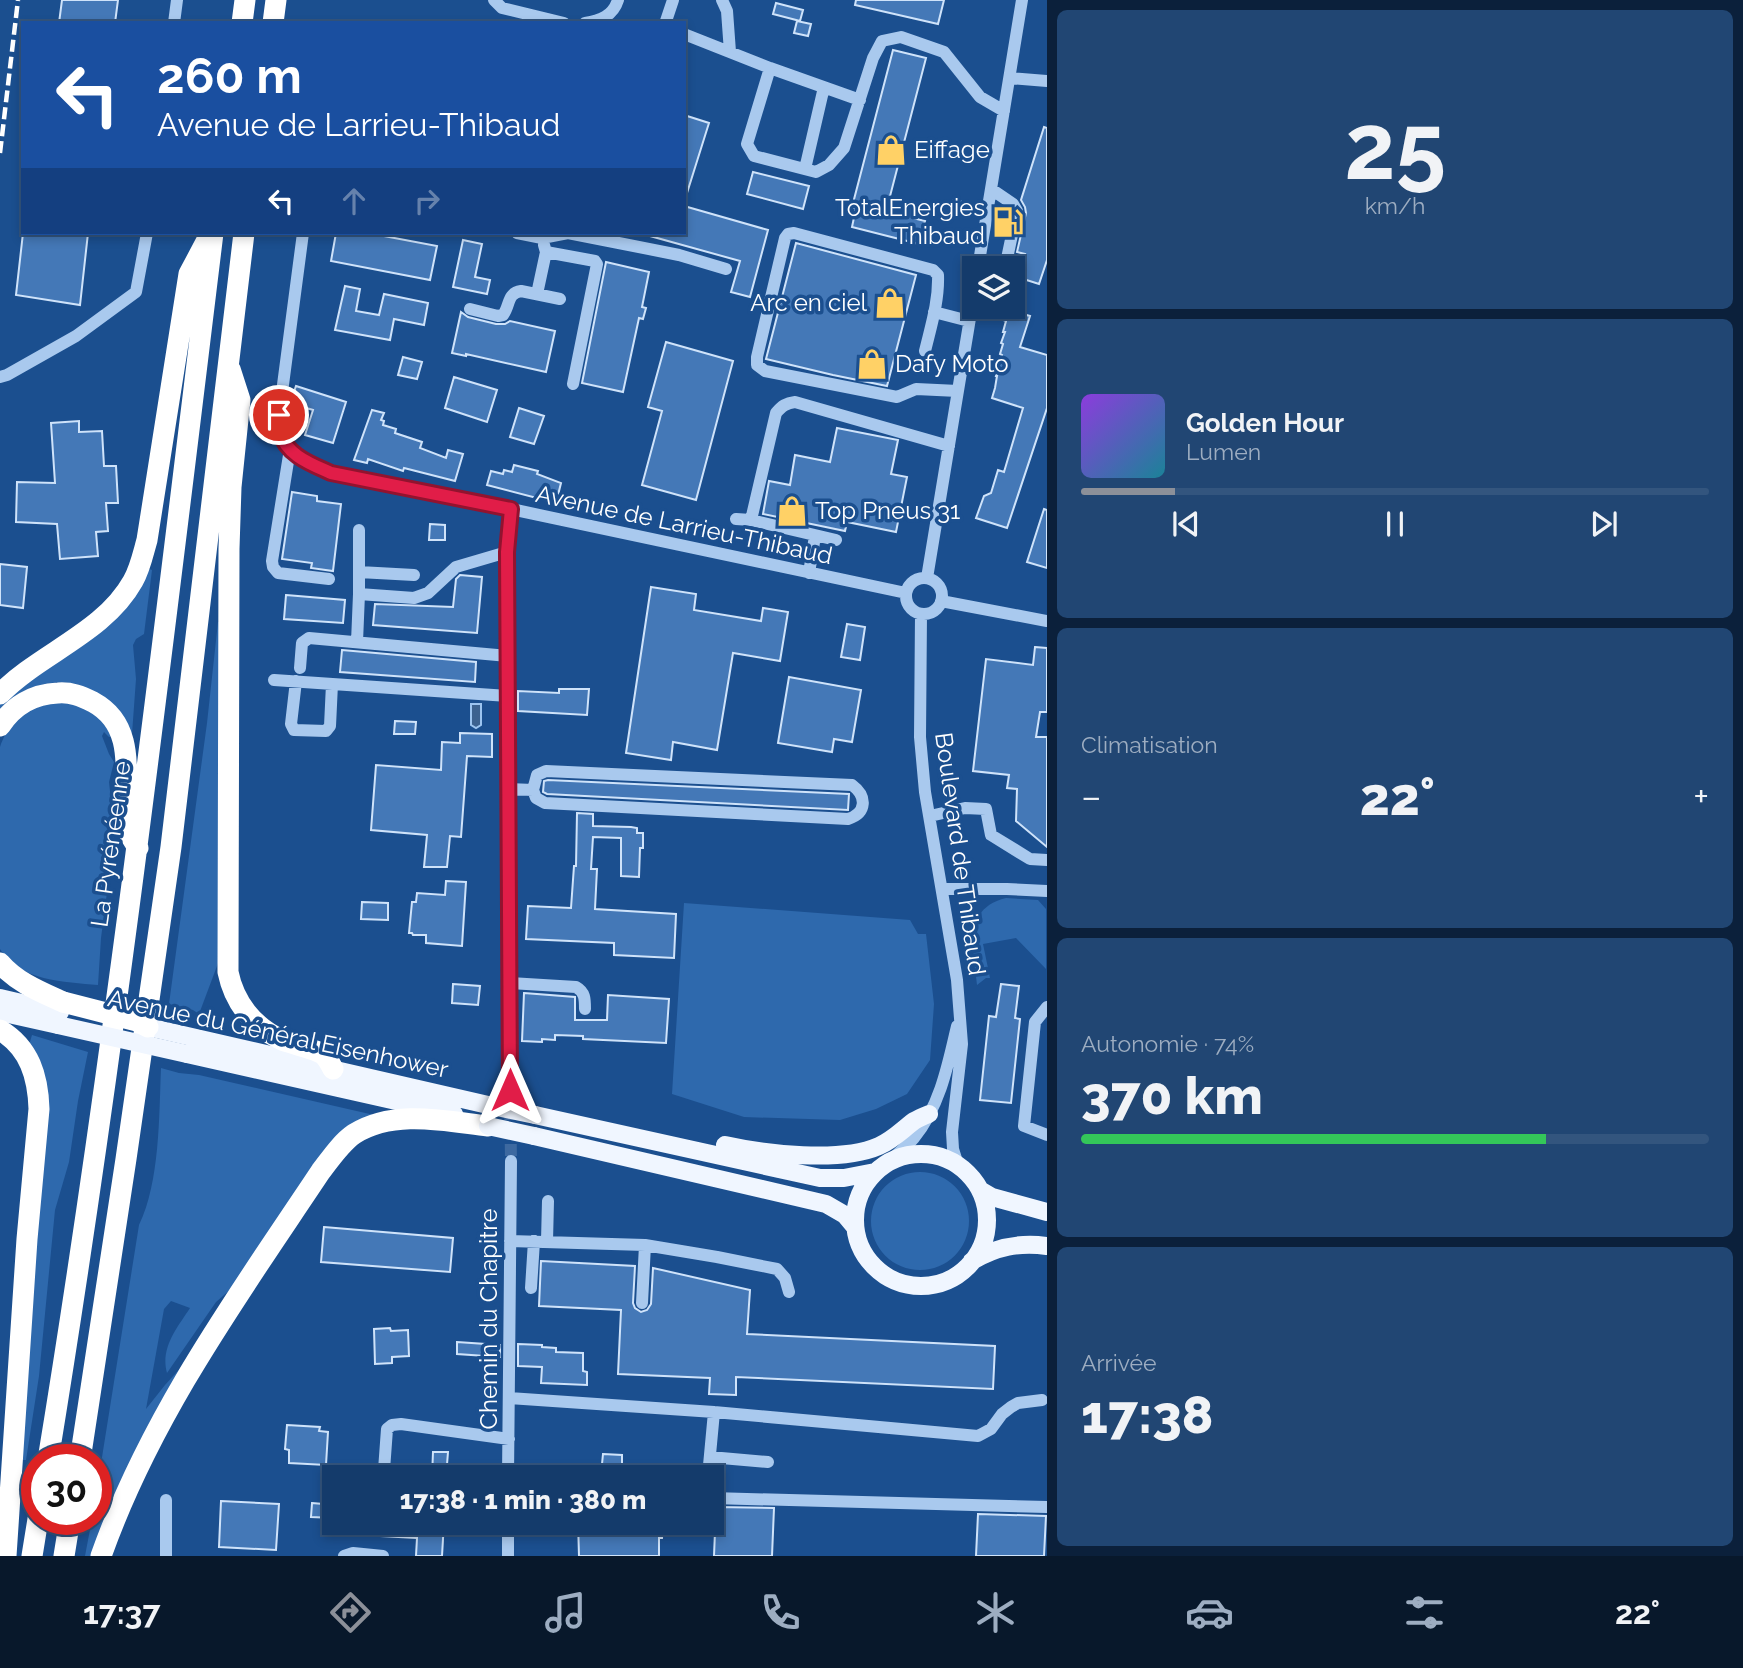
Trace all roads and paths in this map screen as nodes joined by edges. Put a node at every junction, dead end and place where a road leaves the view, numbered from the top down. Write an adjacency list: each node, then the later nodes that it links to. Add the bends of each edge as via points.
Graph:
1 (177, 0): 9 (street)
2 (245, 0): 10 (highway)
3 (276, 0): 11 (highway)
4 (494, 0): 12 (street, via 502,8)
5 (618, 0): 13 (street, via 615,9)
6 (673, 0): 14 (street)
7 (722, 0): 16 (street)
8 (1021, 0): 18 (street)
9 (174, 21)
10 (242, 21)
11 (273, 21)
12 (556, 21)
13 (600, 21)
14 (666, 21)
15 (686, 35): 16 (street)
16 (730, 52): 17 (street)
17 (770, 68): 20 (street); 23 (street, via 747,144 754,156)
18 (1010, 78): 19 (street); 22 (street)
19 (1046, 80)
20 (824, 87): 21 (street); 23 (street)
21 (860, 100): 22 (street, via 882,41 901,37 944,52 980,97); 23 (street, via 844,148 816,172)
22 (1004, 111): 24 (street)
23 (804, 169)
24 (991, 188): 26 (street); 38 (street, via 1017,211)
25 (955, 205): 26 (street)
26 (987, 215): 37 (street)
27 (147, 235): 47 (street, via 136,292 76,336)
28 (211, 235): 75 (highway, via 189,274 147,540 133,580 90,627)
29 (212, 235): 81 (highway, La Pyrénéenne)
30 (244, 235): 46 (highway)
31 (303, 235): 51 (street, via 279,415 281,434)
32 (527, 235): 35 (street)
33 (553, 235): 35 (street)
34 (578, 235): 39 (street)
35 (542, 238): 36 (street)
36 (546, 252): 40 (street); 48 (street, via 597,264)
37 (980, 256)
38 (1008, 256)
39 (726, 269)
40 (537, 294): 41 (street); 42 (street, via 515,292 503,315)
41 (560, 299)
42 (470, 309)
43 (934, 312): 44 (street); 45 (street); 49 (street, via 938,275 933,270 788,234 757,365 765,371 897,397 916,389)
44 (970, 321): 49 (street)
45 (925, 351)
46 (228, 361): 95 (highway, via 240,400 229,549 228,972 250,1017 281,1039 323,1054); 122 (highway, via 171,847)
47 (0, 377)
48 (573, 384)
49 (958, 391): 50 (street)
50 (949, 446): 54 (street, via 787,402 775,413); 62 (street)
51 (290, 449): 52 (street, Avenue de Larrieu-Thibaud, via 305,462 331,473); 63 (street, via 273,568 278,573)
52 (511, 509): 58 (street); 60 (street, Avenue de Larrieu-Thibaud)
53 (736, 519): 54 (street)
54 (751, 520): 56 (street)
55 (359, 530): 59 (street)
56 (815, 536): 57 (street); 60 (street)
57 (836, 540)
58 (507, 552): 65 (street, via 456,567 429,593 414,598); 70 (street)
59 (359, 572): 61 (street); 65 (street)
60 (809, 573): 64 (street, Avenue de Larrieu-Thibaud)
61 (414, 575)
62 (927, 578): 64 (street, via 916,580); 66 (street, via 941,589)
63 (329, 579)
64 (906, 593): 67 (street, via 911,608)
65 (359, 594): 69 (street)
66 (942, 601): 67 (street, via 936,610); 68 (street)
67 (921, 614): 80 (street, Boulevard de Thibaud, via 920,737)
68 (1046, 621)
69 (357, 642): 70 (street); 71 (street, via 309,638 302,643)
70 (508, 656): 76 (street)
71 (300, 668)
72 (274, 680): 73 (street)
73 (296, 681): 74 (street); 74 (street, via 294,730 326,731)
74 (332, 684): 76 (street)
75 (0, 694)
76 (508, 695): 78 (street)
77 (0, 726): 81 (highway, via 18,705 52,693 69,692 106,710 124,741 125,824)
78 (509, 789): 79 (street); 86 (street)
79 (533, 790): 79 (street, via 537,775 547,771 852,785 862,795 862,806 860,813 848,819 545,803)
80 (930, 816): 82 (street, via 965,808 986,809 991,835 1030,859); 83 (street, Boulevard de Thibaud)
81 (138, 848): 121 (highway, La Pyrénéenne)
82 (1046, 860)
83 (942, 888): 84 (street); 92 (street, Boulevard de Thibaud)
84 (1046, 891)
85 (0, 963): 91 (highway)
86 (510, 983): 88 (street, via 576,987 585,998); 96 (street)
87 (0, 998): 91 (main road, Avenue du Général Eisenhower)
88 (585, 1009)
89 (1045, 1011): 99 (street, via 1035,1022 1024,1126)
90 (0, 1012): 91 (main road, Avenue du Général Eisenhower)
91 (61, 1013): 93 (highway, bridge, via 137,1020); 98 (main road, Avenue du Général Eisenhower, bridge, via 187,1054 450,1113)
92 (959, 1015): 97 (street, Boulevard de Thibaud, via 944,1077); 103 (street, Boulevard de Thibaud, via 962,1044 952,1132)
93 (148, 1027): 95 (main road, Avenue du Général Eisenhower)
94 (0, 1030): 134 (highway, via 29,1060 38,1091)
95 (333, 1069): 100 (main road, Avenue du Général Eisenhower, bridge)
96 (510, 1090)
97 (929, 1114): 100 (main road, via 881,1146 859,1153 757,1152 717,1143); 102 (street, Boulevard de Thibaud)
98 (488, 1126): 108 (main road, Avenue du Général Eisenhower, bridge, via 826,1204); 137 (highway, via 393,1120 353,1135 337,1151 200,1353 128,1487)
99 (1046, 1135)
100 (687, 1148): 104 (main road, Avenue du Général Eisenhower, via 820,1178)
101 (511, 1161): 109 (street, Chemin du Chapitre)
102 (890, 1161): 103 (main road, via 918,1154); 104 (main road)
103 (958, 1165): 105 (main road)
104 (875, 1172): 108 (main road, via 859,1197)
105 (980, 1190): 107 (main road); 113 (main road, via 986,1226)
106 (548, 1201): 110 (street)
107 (1046, 1212)
108 (855, 1227): 113 (main road, via 868,1259 895,1281 923,1286 937,1283 950,1279)
109 (510, 1241): 110 (street); 117 (street, Chemin du Chapitre)
110 (540, 1241): 111 (street); 114 (street)
111 (645, 1245): 115 (street, via 777,1269); 116 (street)
112 (1046, 1246): 113 (main road, via 1010,1245)
113 (972, 1261)
114 (531, 1288)
115 (789, 1292)
116 (642, 1303)
117 (509, 1398): 119 (street); 120 (street, Chemin du Chapitre)
118 (1042, 1400): 119 (street, via 1018,1403 978,1436)
119 (714, 1412): 123 (street)
120 (509, 1439): 125 (street, via 392,1425 387,1429); 126 (street, Chemin du Chapitre)
121 (51, 1444)
122 (82, 1444)
123 (710, 1457): 124 (street); 127 (street)
124 (768, 1462)
125 (384, 1465)
126 (509, 1465)
127 (709, 1465)
128 (724, 1498): 130 (street)
129 (166, 1500): 138 (street)
130 (1046, 1507)
131 (35, 1535): 135 (highway)
132 (67, 1535): 136 (highway)
133 (508, 1535): 141 (street)
134 (6, 1556)
135 (32, 1556)
136 (64, 1556)
137 (101, 1556)
138 (166, 1556)
139 (344, 1556): 140 (street)
140 (383, 1556)
141 (508, 1556)

